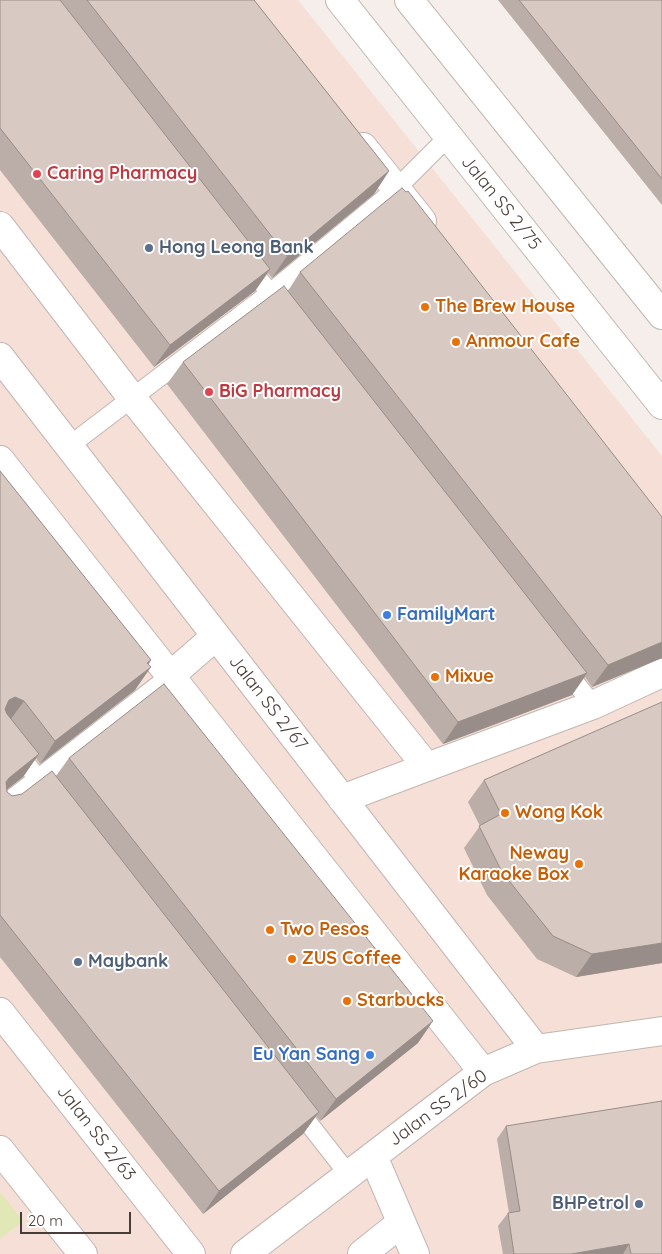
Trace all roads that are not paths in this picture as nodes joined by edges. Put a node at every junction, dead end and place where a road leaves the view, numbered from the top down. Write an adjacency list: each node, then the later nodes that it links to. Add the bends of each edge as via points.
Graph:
1 (340, 0): 4 (street, Jalan SS 2/75)
2 (409, 0): 10 (street)
3 (349, 129): 5 (street)
4 (448, 137): 5 (lane); 14 (street, Jalan SS 2/75)
5 (396, 189): 7 (street); 9 (lane)
6 (0, 226): 13 (street)
7 (440, 243)
8 (240, 254): 9 (lane)
9 (270, 292): 11 (lane); 13 (lane)
10 (662, 315)
11 (294, 324)
12 (0, 357): 15 (street, Jalan SS 2/67)
13 (132, 398): 15 (lane); 23 (street)
14 (662, 404)
15 (69, 446): 17 (street, Jalan SS 2/67)
16 (0, 460): 20 (street)
17 (216, 636): 20 (street); 25 (street, Jalan SS 2/67)
18 (550, 650): 21 (lane)
19 (662, 673): 21 (street)
20 (170, 676): 24 (lane); 31 (street)
21 (593, 705): 23 (street)
22 (0, 730): 24 (lane)
23 (427, 767): 25 (street)
24 (38, 778): 26 (lane); 27 (lane)
25 (342, 799): 30 (street, Jalan SS 2/67)
26 (0, 808)
27 (62, 809)
28 (0, 1012): 38 (street, Jalan SS 2/63)
29 (662, 1031): 30 (street, Jalan SS 2/60)
30 (536, 1049): 31 (street, Jalan SS 2/60)
31 (483, 1072): 34 (street, Jalan SS 2/60)
32 (287, 1097): 35 (lane)
33 (0, 1150): 37 (street)
34 (373, 1156): 35 (street, Jalan SS 2/60); 36 (street)
35 (348, 1175): 39 (street, Jalan SS 2/60)
36 (402, 1223): 40 (street); 41 (street)
37 (82, 1254)
38 (191, 1254)
39 (245, 1254)
40 (362, 1254)
41 (415, 1254)

